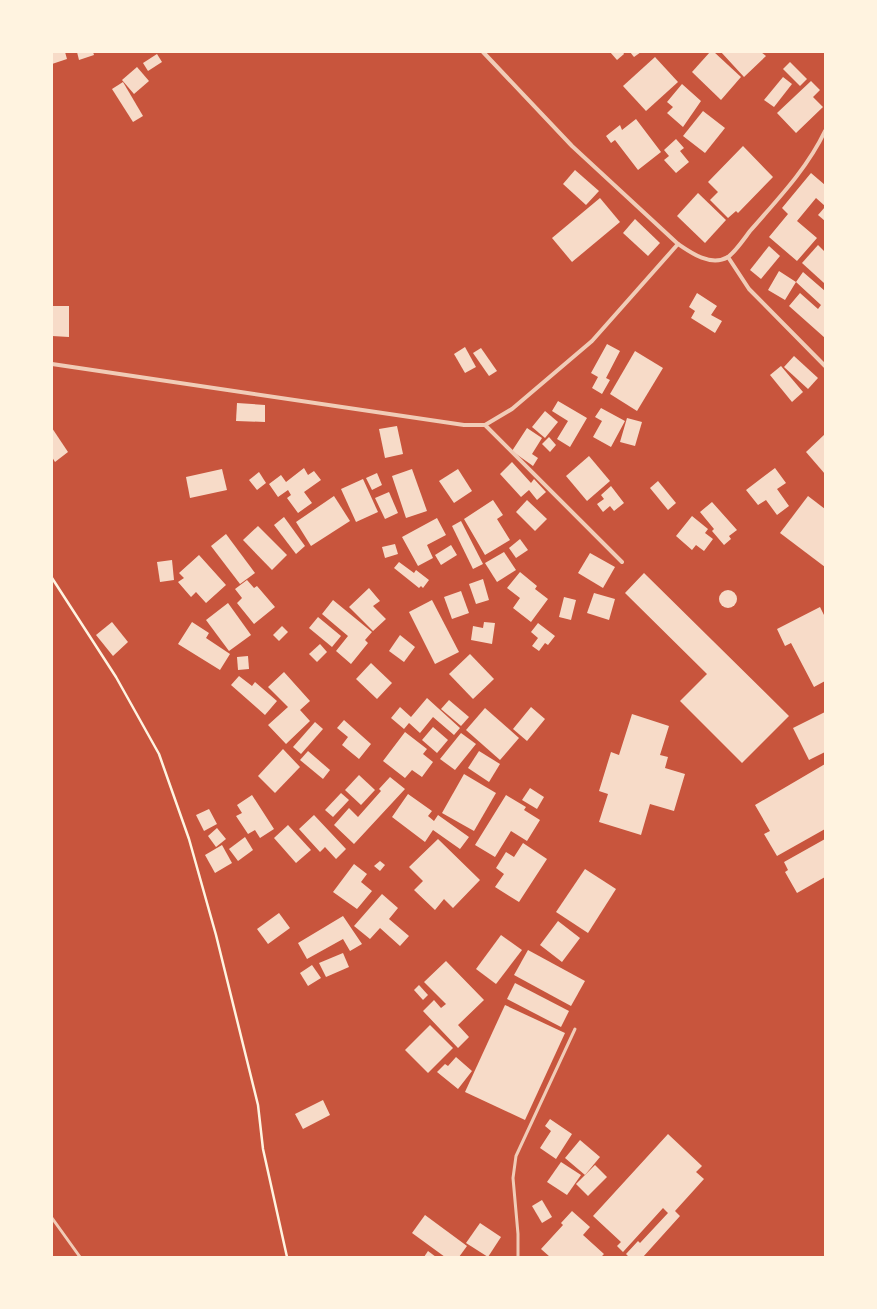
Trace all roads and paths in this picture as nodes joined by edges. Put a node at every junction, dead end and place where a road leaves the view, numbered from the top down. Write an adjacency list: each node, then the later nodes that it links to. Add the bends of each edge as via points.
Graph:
1 (483, 52): 3 (street, via 572,146)
2 (825, 131): 4 (street, via 817,148 792,183)
3 (678, 244): 4 (street, via 694,255 712,260); 7 (street, via 592,341 512,409)
4 (728, 257): 6 (street, via 749,289)
5 (52, 364): 7 (street, via 464,425)
6 (825, 366)
7 (485, 425): 8 (street)
8 (622, 562)
9 (52, 578): 13 (path, via 116,677 159,754 189,839 216,935 258,1105 263,1149)
10 (575, 1029): 14 (lane, via 516,1156 513,1178)
11 (52, 1218): 12 (lane)
12 (80, 1257)
13 (287, 1257)
14 (518, 1257)

